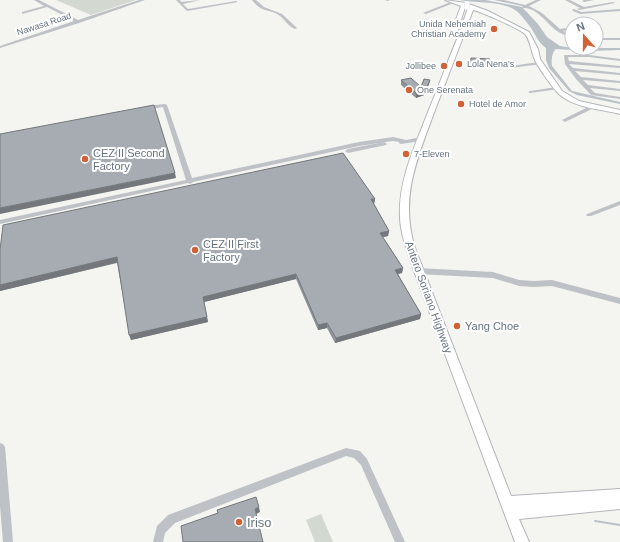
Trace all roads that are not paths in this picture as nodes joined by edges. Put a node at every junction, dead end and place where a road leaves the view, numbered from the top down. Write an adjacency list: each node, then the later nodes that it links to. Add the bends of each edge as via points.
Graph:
1 (36, 0): 19 (street)
2 (143, 0): 26 (street, Nawasa Road)
3 (198, 0): 15 (street)
4 (221, 0): 15 (street)
5 (254, 0): 27 (street, via 264,10 280,14)
6 (447, 0): 14 (main road)
7 (496, 0): 20 (street)
8 (539, 0): 20 (street)
9 (569, 0): 21 (street)
10 (592, 0): 12 (street)
11 (607, 0): 16 (street)
12 (583, 1): 17 (street)
13 (236, 2): 15 (street, via 189,10)
14 (454, 2): 18 (main road); 25 (street)
15 (180, 3)
16 (613, 3): 21 (street); 22 (street)
17 (589, 4)
18 (469, 5): 31 (main road, via 455,30); 31 (main road, via 466,32); 37 (main road, via 527,33)
19 (48, 6): 24 (street); 26 (street)
20 (524, 7): 29 (street, via 541,14)
21 (583, 8): 23 (street); 23 (street, via 572,10 580,13)
22 (620, 9): 23 (street)
23 (591, 12)
24 (23, 13)
25 (425, 13)
26 (78, 22): 34 (street, Nawasa Road)
27 (295, 28)
28 (564, 29): 29 (street)
29 (558, 30): 30 (street)
30 (564, 33)
31 (458, 37): 53 (main road, Antero Soriano Highway, via 456,49)
32 (604, 39): 33 (street)
33 (620, 39)
34 (0, 47)
35 (620, 60): 36 (street, via 569,55 566,56)
36 (567, 62): 38 (street); 40 (street)
37 (540, 63): 39 (street); 45 (main road)
38 (620, 67)
39 (503, 68)
40 (572, 69): 41 (street); 42 (street)
41 (620, 74)
42 (578, 78): 43 (street); 44 (street)
43 (620, 82)
44 (586, 86): 46 (street); 48 (street, via 594,94)
45 (557, 88): 47 (street); 49 (main road, via 570,99)
46 (620, 90)
47 (530, 92)
48 (620, 98)
49 (591, 106): 51 (main road); 52 (street)
50 (143, 108): 54 (street, via 165,104)
51 (620, 112)
52 (565, 120)
53 (421, 139): 54 (street, via 314,155); 58 (main road, Antero Soriano Highway, via 409,176 404,210 408,241)
54 (190, 182): 57 (street)
55 (620, 203): 56 (street)
56 (589, 215)
57 (0, 222)
58 (418, 271): 59 (street, via 493,275 519,283 552,283); 63 (main road, Antero Soriano Highway)
59 (620, 301)
60 (0, 447): 64 (street)
61 (620, 495): 63 (main road)
62 (620, 503): 63 (main road)
63 (509, 508): 68 (main road, Antero Soriano Highway)
64 (3, 520): 65 (street)
65 (8, 542)
66 (158, 542): 67 (street, via 161,530 172,519 346,452 356,454 364,462)
67 (400, 542)
68 (522, 542)

